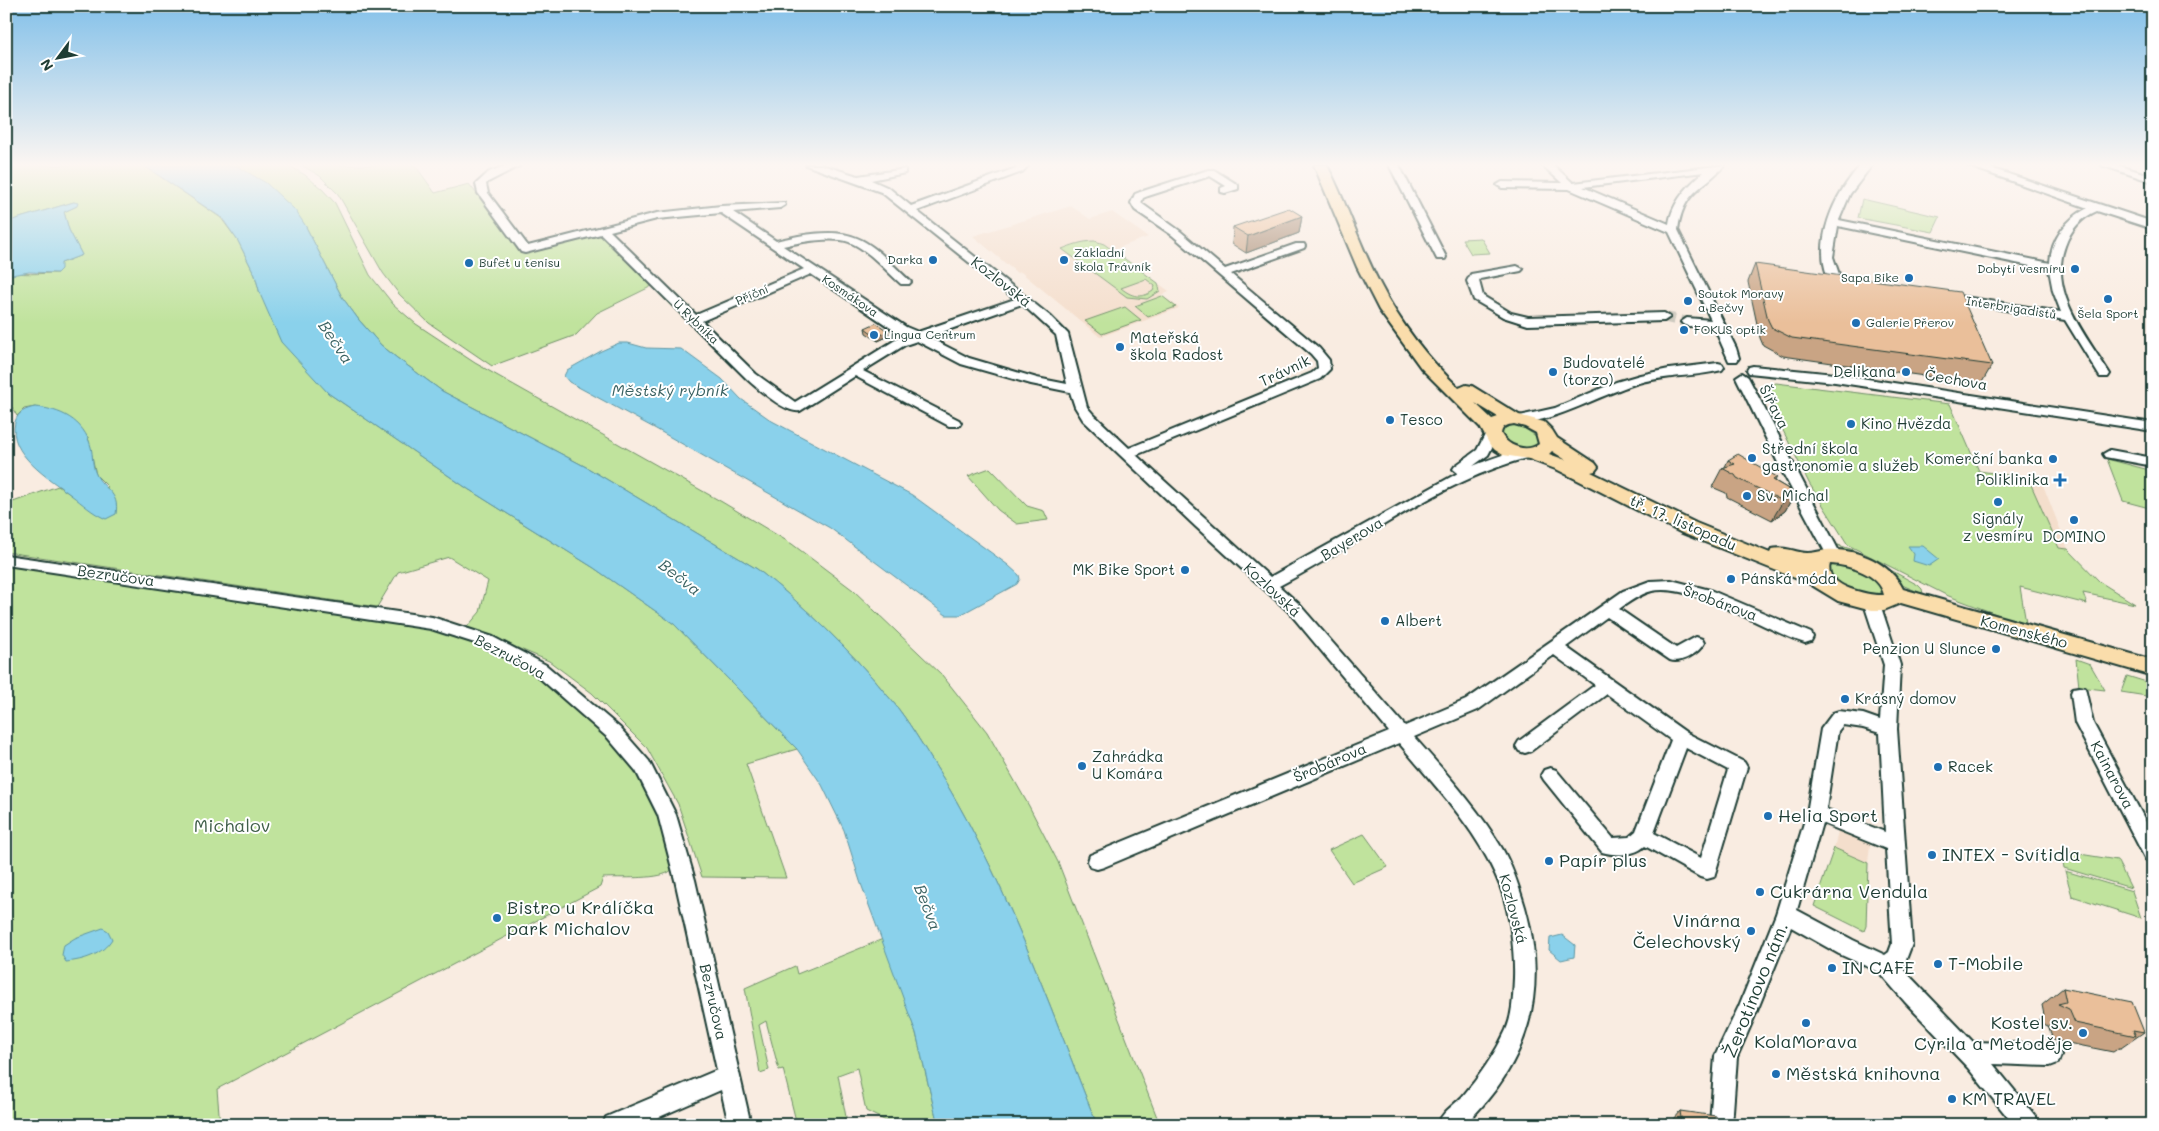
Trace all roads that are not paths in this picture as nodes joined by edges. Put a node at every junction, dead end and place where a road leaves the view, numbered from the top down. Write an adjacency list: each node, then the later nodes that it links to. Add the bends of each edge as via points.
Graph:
1 (501, 218): 15 (street, via 525,250)
2 (650, 218): 15 (street)
3 (734, 218): 17 (street, Kosmákova)
4 (919, 218): 27 (street, Kozlovská)
5 (1153, 218): 23 (street, Trávník)
6 (1344, 218): 34 (main road, tř. 17. listopadu, via 1381,302)
7 (1421, 218): 19 (street)
8 (1645, 218): 16 (street)
9 (1675, 218): 16 (street)
10 (1835, 218): 13 (street)
11 (2076, 218): 20 (street, Interbrigadistů, via 2058,245)
12 (2127, 218): 14 (street)
13 (1834, 222): 20 (street); 25 (street, via 1828,256 1834,280)
14 (2153, 226)
15 (603, 230): 30 (street, U Rybníka)
16 (1674, 230): 32 (street)
17 (774, 245): 22 (street, Kosmákova); 24 (street, via 812,238 852,239)
18 (1300, 246): 23 (street)
19 (1441, 257)
20 (2053, 267): 28 (street, Interbrigadistů, via 2063,307)
21 (1517, 269): 29 (street, via 1475,276 1473,284 1478,298 1507,315 1528,321)
22 (811, 270): 30 (street, Příční); 33 (street, Kosmákova, via 902,330)
23 (1224, 273): 47 (street, Trávník, via 1315,351 1323,360 1324,369 1316,376)
24 (905, 282)
25 (1860, 284)
26 (1933, 295): 28 (street, Interbrigadistů)
27 (1023, 300): 33 (street); 40 (street, Kozlovská, via 1062,334)
28 (2070, 317): 39 (street, Interbrigadistů)
29 (1664, 318)
30 (694, 320): 37 (street, U Rybníka, via 752,377 795,408)
31 (1687, 322): 32 (street)
32 (1718, 324): 35 (street)
33 (917, 336): 37 (street); 40 (street, Kosmákova, via 965,361)
34 (1416, 349): 42 (main road, tř. 17. listopadu, via 1458,385); 45 (main road, tř. 17. listopadu)
35 (1733, 358): 36 (street, via 1720,360); 38 (street, via 1745,362)
36 (1718, 367): 38 (street, via 1726,374); 41 (street, via 1646,377 1620,385)
37 (854, 371): 43 (street)
38 (1747, 374): 44 (street, Čechova, via 1835,378); 52 (street, Šířava)
39 (2104, 374)
40 (1075, 389): 47 (street, Kozlovská, via 1088,416)
41 (1574, 407): 42 (street); 46 (street, via 1555,422)
42 (1516, 420): 45 (main road, via 1499,422); 46 (main road, tř. 17. listopadu, via 1537,426)
43 (954, 423)
44 (2153, 427)
45 (1492, 432): 48 (main road, tř. 17. listopadu, via 1496,442 1504,448); 51 (street, Bayerova, via 1482,453)
46 (1548, 439): 48 (main road, via 1544,449); 52 (main road, tř. 17. listopadu, via 1630,490 1696,522 1789,557 1807,560)
47 (1128, 453): 54 (street, Kozlovská)
48 (1528, 454): 51 (street, Bayerova, via 1493,462); 55 (main road, tř. 17. listopadu, via 1564,466 1689,528 1817,579)
49 (2110, 454): 50 (street)
50 (2153, 462)
51 (1434, 490): 54 (street, Bayerova)
52 (1830, 557): 55 (main road, via 1819,562 1818,571); 56 (main road, via 1857,562 1879,573)
53 (6, 560): 79 (street, Bezručova, via 432,622 487,641 540,669 614,733 642,766 667,815)
54 (1269, 584): 66 (street, Kozlovská, via 1293,607)
55 (1835, 590): 57 (main road, tř. 17. listopadu)
56 (1895, 594): 57 (main road, via 1889,602); 62 (main road, Komenského)
57 (1872, 604): 65 (street, via 1892,665)
58 (1608, 610): 59 (street, Šrobárova, via 1628,595 1650,586 1671,585 1705,594); 60 (street, via 1676,656); 61 (street, Šrobárova)
59 (1805, 636)
60 (1696, 643)
61 (1554, 648): 63 (street); 66 (street, Šrobárova, via 1472,704)
62 (2153, 668)
63 (1607, 685): 67 (street); 68 (street)
64 (2079, 692): 73 (street, Kainarova, via 2084,723)
65 (1888, 729): 70 (street, Žerotínovo nám., via 1839,718 1830,729); 72 (street)
66 (1401, 734): 74 (street, Šrobárova); 82 (street, Kozlovská, via 1482,834 1506,876 1525,957 1523,1008 1516,1032 1499,1065 1469,1105)
67 (1681, 738): 71 (street); 71 (street, via 1738,767 1707,871)
68 (1525, 746)
69 (1550, 775): 71 (street, via 1609,846 1633,845)
70 (1816, 813): 72 (street); 75 (street, Žerotínovo nám.)
71 (1643, 836)
72 (1895, 844): 76 (street, via 1902,944 1896,958)
73 (2153, 854)
74 (1097, 861)
75 (1786, 914): 76 (street, Žerotínovo nám.); 83 (street, Žerotínovo nám., via 1726,1056)
76 (1886, 965): 77 (street)
77 (1969, 1052): 78 (street); 84 (street)
78 (2050, 1055)
79 (729, 1076): 80 (street); 81 (street, Bezručova)
80 (614, 1125)
81 (740, 1125)
82 (1448, 1125)
83 (1721, 1125)
84 (2028, 1125)

